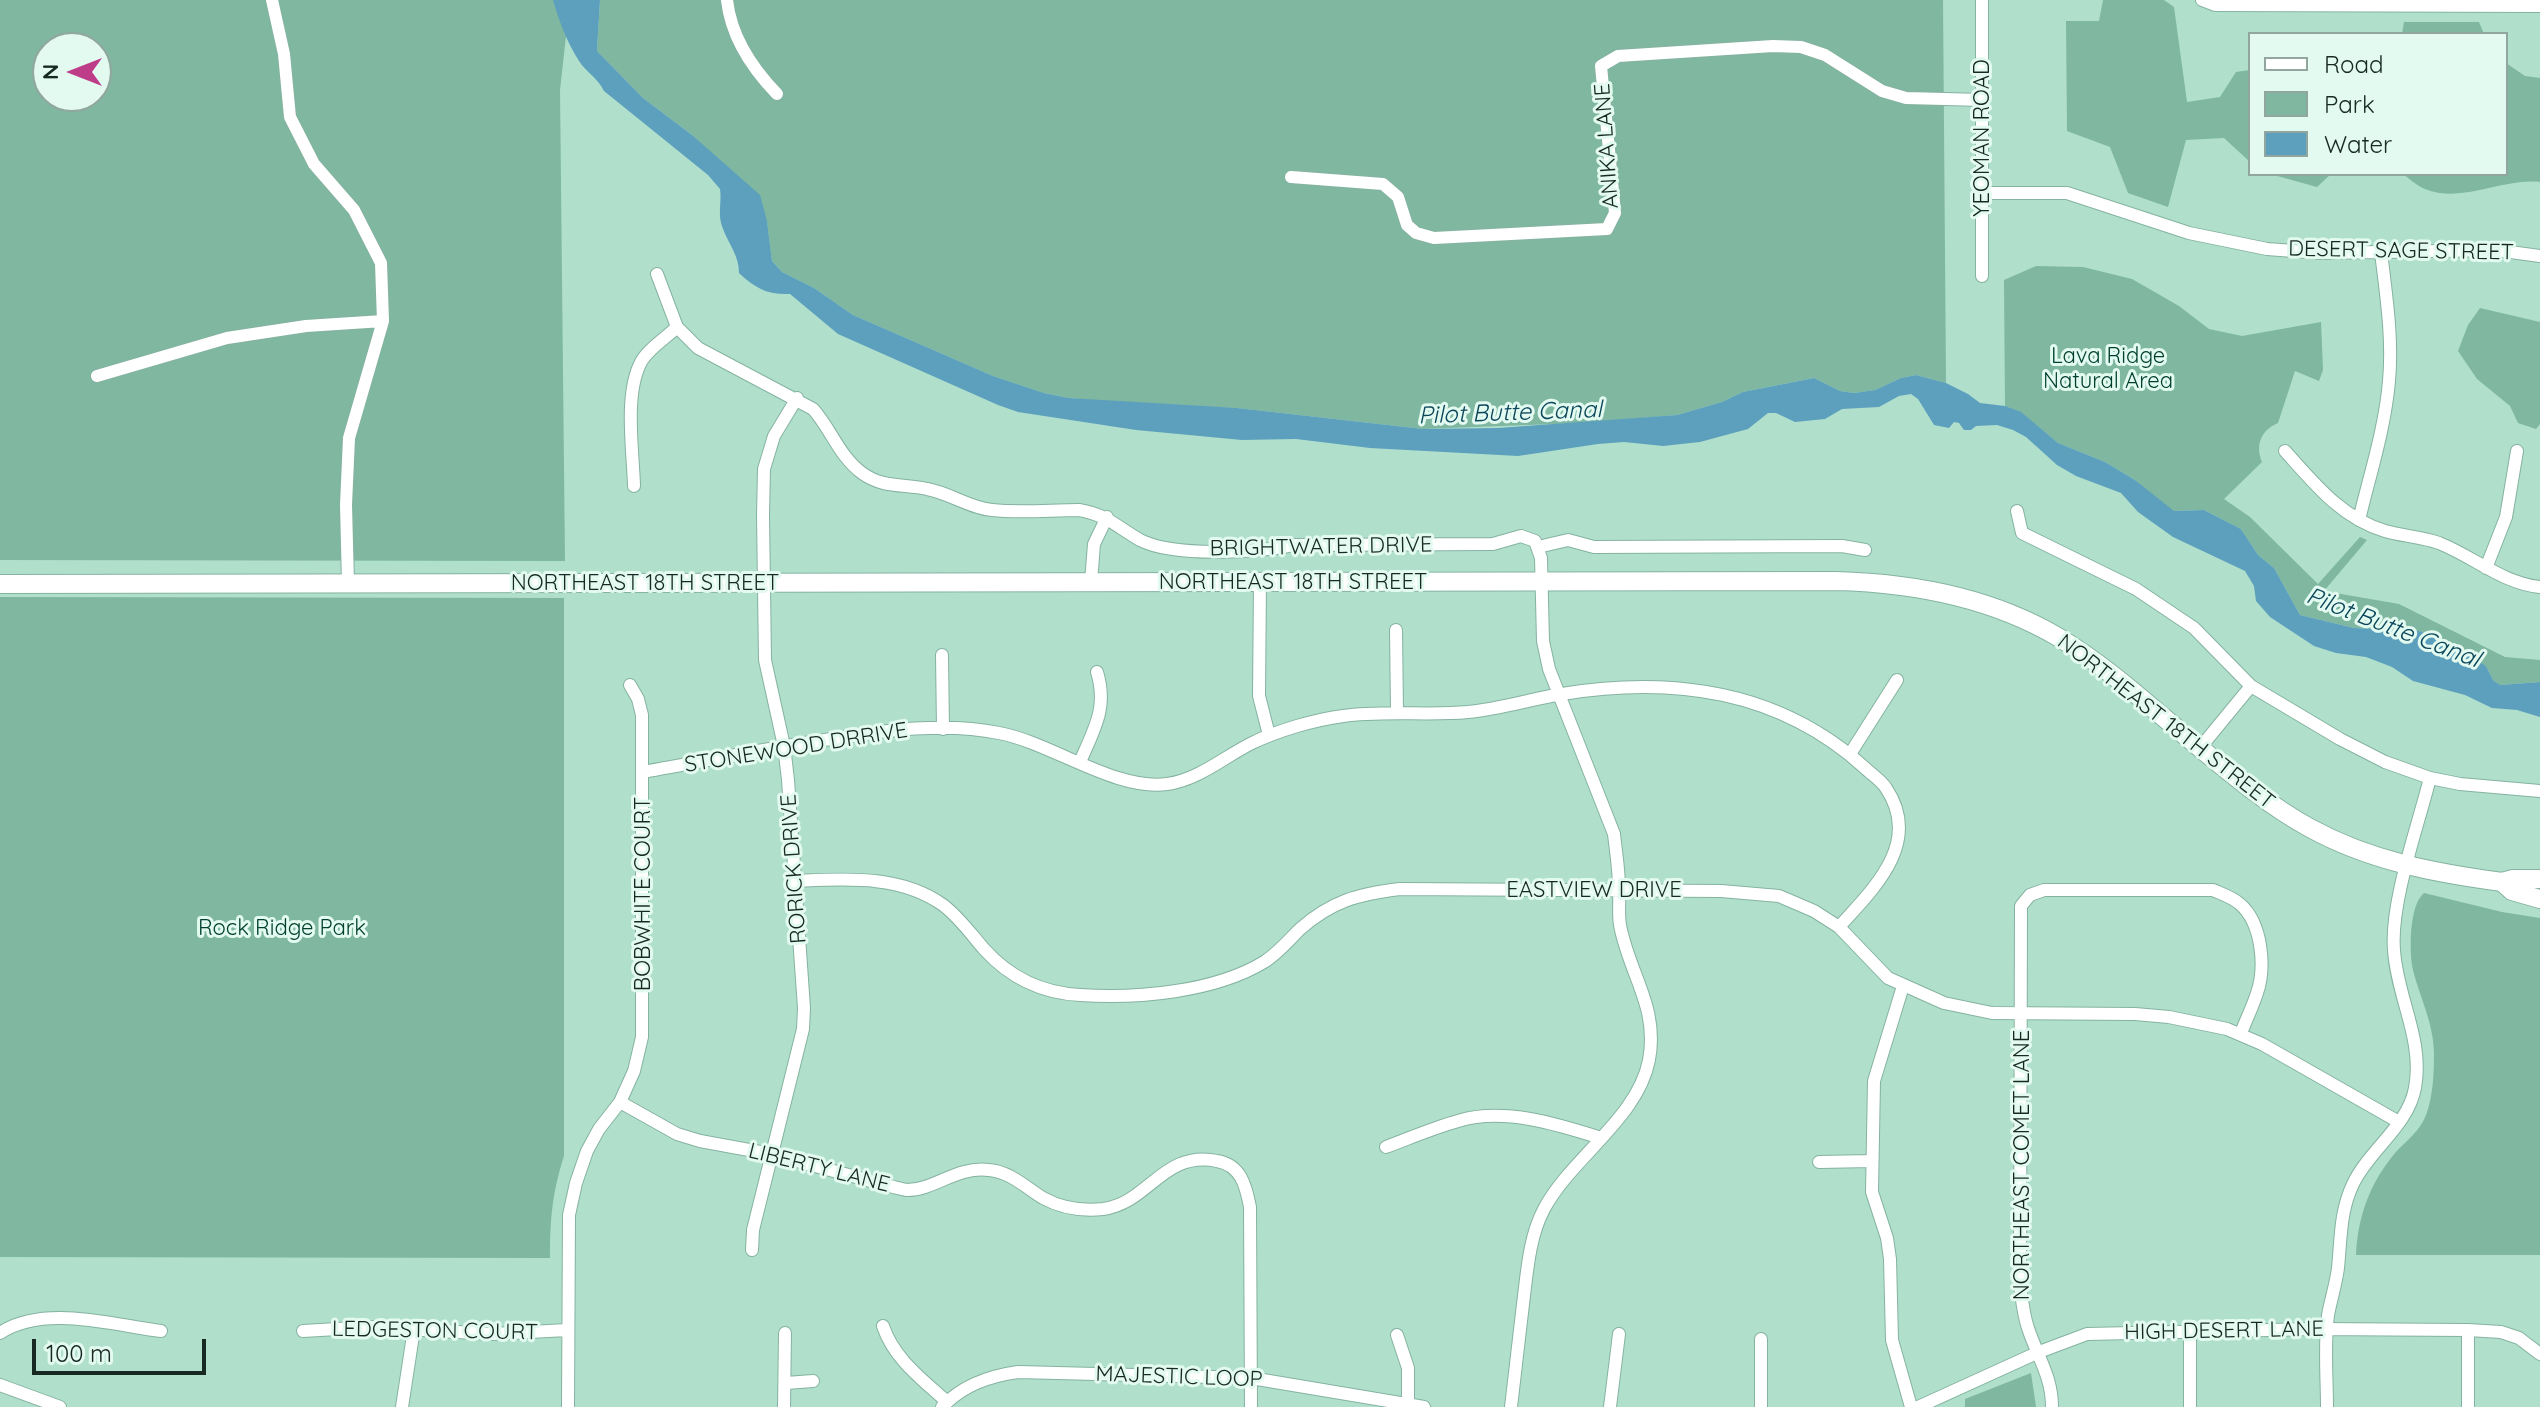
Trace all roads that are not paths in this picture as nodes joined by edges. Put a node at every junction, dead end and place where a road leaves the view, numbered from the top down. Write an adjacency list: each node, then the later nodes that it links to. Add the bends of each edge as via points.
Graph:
1 (272, 0): 14 (street, via 290,117 314,164 354,210 381,263)
2 (727, 0): 6 (street, via 737,40)
3 (1982, 0): 7 (street, YEOMAN ROAD)
4 (2202, 0): 5 (street, via 2215,5)
5 (2540, 6)
6 (777, 94)
7 (1983, 100): 8 (street, ANIKA LANE, via 1906,98 1882,91 1825,55 1801,47 1618,56 1601,66 1615,213 1607,229 1434,238 1407,225 1398,197 1383,184); 9 (street, YEOMAN ROAD)
8 (1291, 177)
9 (1983, 193): 10 (street, DESERT SAGE STREET, via 2067,193 2189,233 2267,249); 13 (street, YEOMAN ROAD)
10 (2381, 252): 11 (street, DESERT SAGE STREET, via 2496,250); 23 (street, via 2389,381)
11 (2540, 256)
12 (657, 274): 15 (street, BRIGHTWATER DRIVE)
13 (1982, 276)
14 (383, 321): 16 (street, via 227,338); 30 (street, via 349,438)
15 (677, 327): 17 (street, BRIGHTWATER DRIVE, via 698,348); 20 (street, via 642,360 635,379)
16 (97, 376)
17 (797, 398): 22 (street, BRIGHTWATER DRIVE, via 825,423 850,463 878,482 944,492 991,510 1079,510); 31 (street, RORICK DRIVE, via 774,436 764,469)
18 (2285, 451): 23 (street, via 2331,502)
19 (2517, 451): 26 (street, via 2506,517)
20 (634, 486)
21 (2017, 511): 39 (street, via 2022,533 2136,589 2194,628)
22 (1107, 517): 24 (street, BRIGHTWATER DRIVE, via 1139,539 1177,550 1493,544 1521,536); 27 (street, via 1094,544)
23 (2359, 520): 26 (street, via 2437,543)
24 (1538, 547): 25 (street, BRIGHTWATER DRIVE, via 1568,540 1594,547); 29 (street)
25 (1865, 550)
26 (2486, 568): 33 (street, via 2507,580)
27 (1091, 582): 28 (main road, NORTHEAST 18TH STREET); 31 (main road, NORTHEAST 18TH STREET)
28 (1260, 582): 29 (main road, NORTHEAST 18TH STREET); 43 (street, via 1259,696)
29 (1541, 582): 40 (street, via 1543,641); 45 (main road, NORTHEAST 18TH STREET, via 1873,582 1948,593 2058,638)
30 (348, 583): 31 (main road, NORTHEAST 18TH STREET); 32 (main road, NORTHEAST 18TH STREET)
31 (764, 583): 44 (street, RORICK DRIVE, via 765,660)
32 (0, 584)
33 (2540, 587)
34 (1396, 630): 41 (street)
35 (942, 655): 42 (street)
36 (1097, 672): 47 (street, via 1103,701)
37 (1897, 680): 46 (street)
38 (630, 685): 48 (street, BOBWHITE COURT, via 642,715)
39 (2251, 686): 45 (street); 49 (street, via 2351,745)
40 (1561, 694): 41 (street, STONEWOOD DRRIVE, via 1467,712); 46 (street, STONEWOOD DRRIVE, via 1664,687 1734,695 1795,719); 55 (street, via 1614,834)
41 (1397, 712): 43 (street, STONEWOOD DRRIVE, via 1341,716)
42 (943, 729): 44 (street, STONEWOOD DRRIVE, via 877,732); 47 (street, STONEWOOD DRRIVE, via 999,733)
43 (1269, 735): 47 (street, STONEWOOD DRRIVE, via 1190,778 1165,784 1121,780)
44 (784, 746): 48 (street, STONEWOOD DRRIVE); 53 (street, RORICK DRIVE)
45 (2200, 748): 51 (main road, NORTHEAST 18TH STREET, via 2312,829)
46 (1850, 754): 57 (street, STONEWOOD DRRIVE, via 1885,787 1898,835 1892,862 1878,884)
47 (1080, 762)
48 (643, 772): 61 (street, BOBWHITE COURT, via 642,1037)
49 (2430, 778): 50 (street); 51 (street)
50 (2540, 791)
51 (2407, 866): 54 (main road, NORTHEAST 18TH STREET); 62 (street, via 2393,947 2417,1066 2415,1090)
52 (2540, 879): 54 (main road, NORTHEAST 18TH STREET)
53 (795, 881): 55 (street, EASTVIEW DRIVE, via 862,880 915,890 943,905 985,951 1031,985 1053,992 1123,996 1158,994 1233,976 1265,961 1324,910 1372,892); 65 (street, RORICK DRIVE, via 803,1029)
54 (2502, 882): 56 (main road, NORTHEAST 18TH STREET, via 2512,891)
55 (1619, 890): 57 (street, EASTVIEW DRIVE, via 1779,896); 63 (street, via 1624,944 1645,995 1652,1040 1642,1083)
56 (2540, 899)
57 (1839, 927): 58 (street, EASTVIEW DRIVE)
58 (1903, 986): 59 (street, EASTVIEW DRIVE, via 1972,1010); 66 (street, via 1874,1081)
59 (2021, 1013): 60 (street, EASTVIEW DRIVE, via 2169,1017); 60 (street, NORTHEAST COMET LANE, via 2020,915 2030,895 2044,890 2213,890 2241,905 2256,930 2261,976); 82 (street, NORTHEAST COMET LANE, via 2020,1284 2023,1311)
60 (2241, 1033): 62 (street, EASTVIEW DRIVE)
61 (620, 1102): 65 (street, LIBERTY LANE, via 677,1134); 72 (street, BOBWHITE COURT, via 587,1151 576,1183 569,1215)
62 (2399, 1122): 71 (street, via 2361,1169 2347,1196)
63 (1601, 1138): 64 (street, via 1521,1118 1487,1117 1460,1120); 96 (street, via 1543,1210 1528,1267)
64 (1386, 1147)
65 (771, 1154): 68 (street, RORICK DRIVE); 84 (street, LIBERTY LANE, via 908,1190 961,1172 993,1170 1063,1207 1081,1209 1122,1203 1189,1160 1222,1161 1237,1170 1250,1207)
66 (1871, 1161): 67 (street); 99 (street, via 1872,1192 1890,1259 1892,1340)
67 (1819, 1162)
68 (752, 1250)
69 (883, 1326): 88 (street, via 898,1357)
70 (414, 1329): 72 (street, LEDGESTON COURT, via 492,1334); 75 (street, LEDGESTON COURT); 91 (street)
71 (2327, 1329): 73 (street, HIGH DESERT LANE); 78 (street, HIGH DESERT LANE); 103 (street)
72 (567, 1330): 92 (street, BOBWHITE COURT)
73 (2468, 1330): 83 (street, HIGH DESERT LANE, via 2519,1338); 104 (street)
74 (161, 1331): 76 (street, via 41,1317)
75 (303, 1331)
76 (0, 1333)
77 (785, 1333): 86 (street)
78 (2190, 1333): 82 (street, HIGH DESERT LANE, via 2087,1334); 102 (street)
79 (1619, 1334): 97 (street)
80 (1397, 1335): 89 (street, via 1408,1368)
81 (1761, 1339): 98 (street)
82 (2039, 1352): 100 (street, HIGH DESERT LANE); 101 (street, NORTHEAST COMET LANE, via 2050,1379)
83 (2540, 1354)
84 (1251, 1378): 88 (street, MAJESTIC LOOP, via 1018,1372 993,1375); 89 (street, MAJESTIC LOOP); 94 (street, LIBERTY LANE)
85 (813, 1381): 86 (street)
86 (786, 1383): 93 (street)
87 (0, 1385): 90 (street)
88 (944, 1405)
89 (1408, 1406): 95 (street, MAJESTIC LOOP)
90 (60, 1407)
91 (402, 1407)
92 (568, 1407)
93 (784, 1407)
94 (1251, 1407)
95 (1424, 1407)
96 (1511, 1407)
97 (1610, 1407)
98 (1761, 1407)
99 (1911, 1407)
100 (1918, 1407)
101 (2052, 1407)
102 (2190, 1407)
103 (2327, 1407)
104 (2468, 1407)

